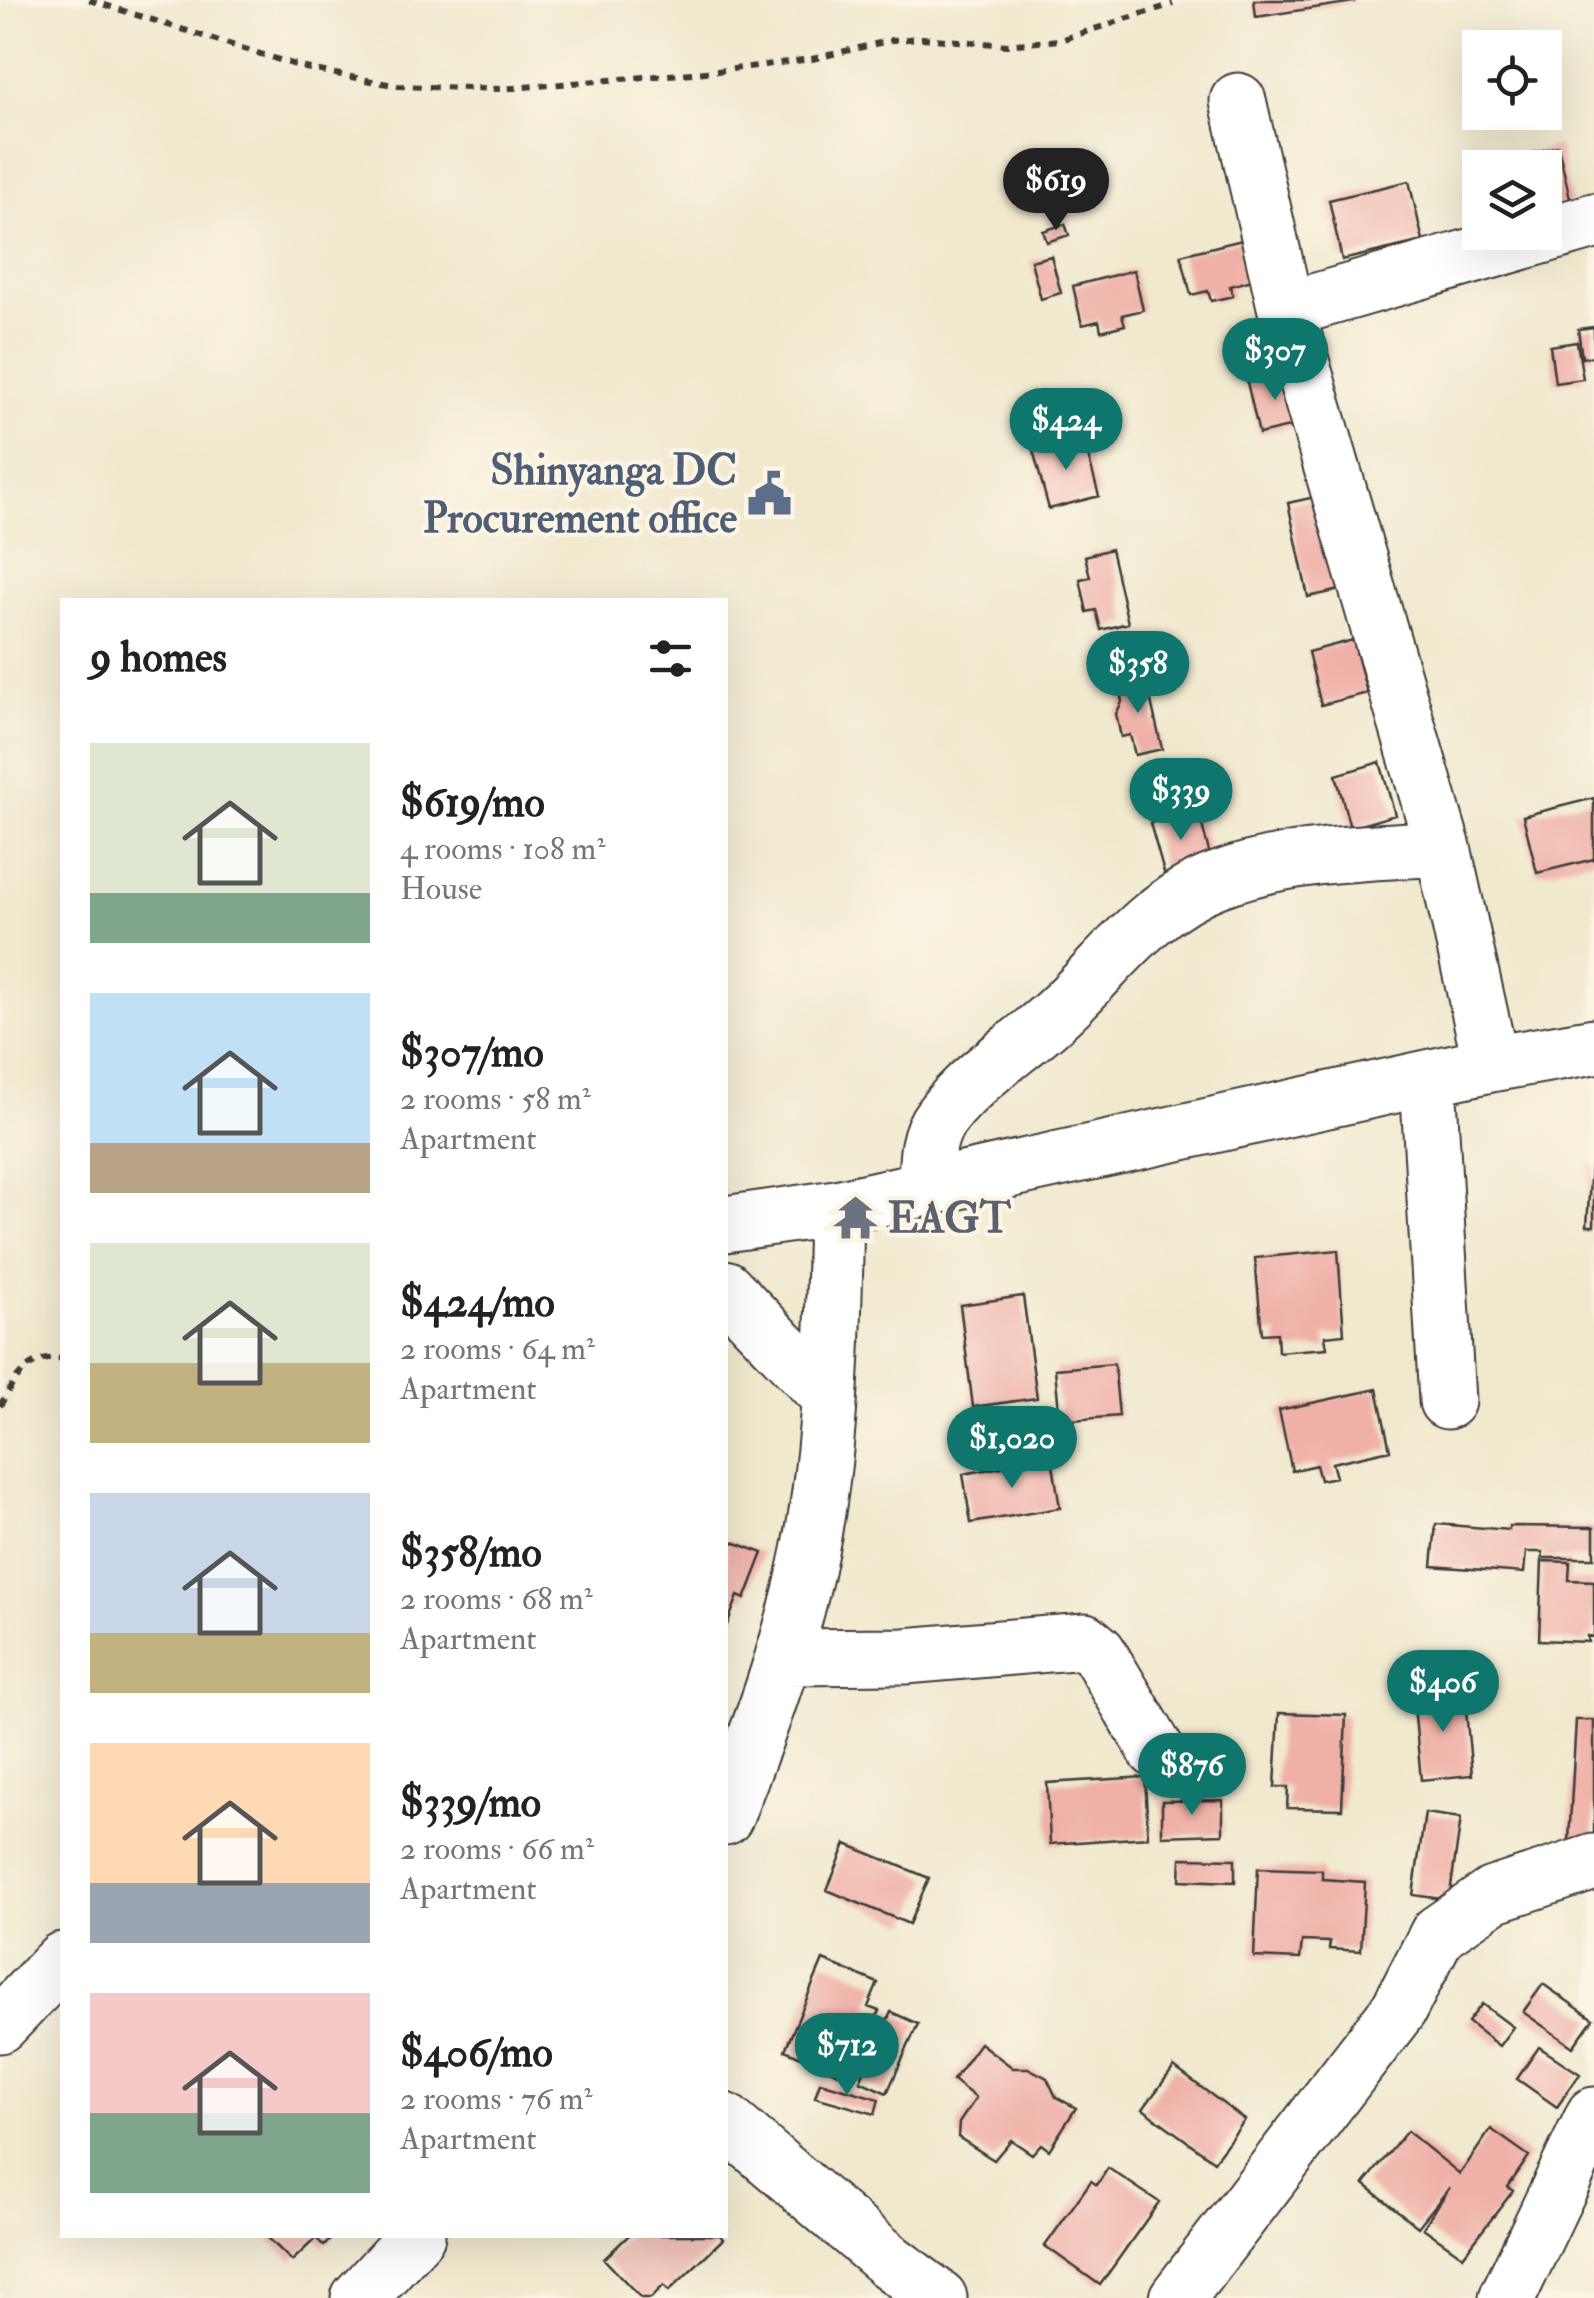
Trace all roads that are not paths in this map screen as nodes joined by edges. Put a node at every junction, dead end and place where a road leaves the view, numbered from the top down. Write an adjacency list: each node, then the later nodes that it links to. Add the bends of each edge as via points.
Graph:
1 (1238, 102): 3 (street)
2 (1594, 221): 3 (street)
3 (1286, 310): 4 (street)
4 (1442, 848): 6 (street); 8 (street, via 1259,868 1216,880 1145,921 1057,1013 942,1116 929,1138)
5 (1594, 1046): 6 (street)
6 (1491, 1064): 7 (street)
7 (1428, 1080): 8 (street); 13 (street)
8 (926, 1189): 9 (street)
9 (836, 1208): 10 (street); 12 (street)
10 (728, 1224)
11 (728, 1291): 12 (street)
12 (827, 1395): 14 (street, via 810,1554)
13 (1447, 1401)
14 (784, 1658): 15 (street, via 1085,1641); 16 (street)
15 (1156, 1750)
16 (728, 1808)
17 (1594, 1862): 25 (street, via 1493,1895 1438,1933 1389,2023)
18 (60, 1962): 19 (street)
19 (0, 2025)
20 (1594, 2115): 26 (street)
21 (728, 2123): 24 (street)
22 (414, 2238): 23 (street)
23 (359, 2298)
24 (939, 2298)
25 (1177, 2298)
26 (1507, 2298)

